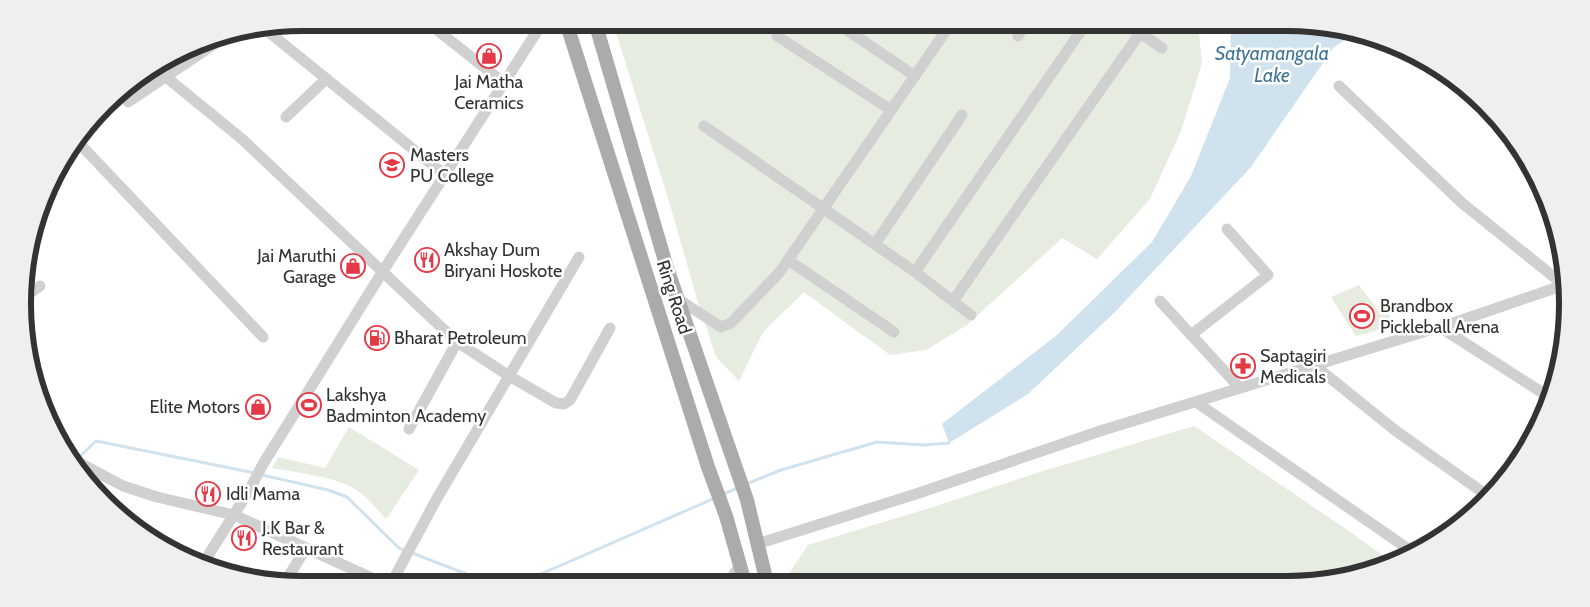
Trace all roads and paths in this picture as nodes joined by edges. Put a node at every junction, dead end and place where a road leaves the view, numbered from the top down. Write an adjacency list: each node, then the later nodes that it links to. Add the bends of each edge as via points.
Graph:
1 (438, 31): 19 (street)
2 (537, 31): 19 (street)
3 (569, 31): 61 (main road, Ring Road)
4 (598, 31): 39 (main road, Ring Road)
5 (848, 31): 16 (street)
6 (942, 31): 16 (street)
7 (1021, 31): 13 (street)
8 (1081, 31): 34 (street)
9 (1137, 31): 10 (street)
10 (1140, 33): 14 (street); 41 (street)
11 (271, 34): 18 (street)
12 (777, 36): 22 (street)
13 (1018, 36)
14 (1162, 48)
15 (207, 49): 17 (street)
16 (915, 76): 22 (street)
17 (166, 77): 21 (street); 33 (street, via 242,140)
18 (326, 79): 24 (street); 27 (street)
19 (504, 83): 27 (street)
20 (1339, 86): 35 (street, via 1462,203)
21 (128, 102)
22 (891, 110): 28 (street)
23 (962, 115): 30 (street)
24 (286, 117)
25 (704, 126): 28 (street)
26 (82, 146): 47 (street)
27 (445, 176): 33 (street)
28 (823, 208): 30 (street); 32 (street)
29 (1227, 229): 46 (street, via 1268,275)
30 (874, 244): 34 (street)
31 (579, 257): 50 (street)
32 (788, 260): 39 (street, via 731,323 721,327); 45 (street)
33 (383, 272): 48 (street); 57 (street)
34 (915, 272): 41 (street)
35 (1557, 280)
36 (40, 286): 38 (street)
37 (1558, 287): 43 (street)
38 (32, 292)
39 (678, 299): 58 (main road, Ring Road, via 733,456)
40 (1160, 300): 46 (street)
41 (953, 301): 42 (street)
42 (972, 315)
43 (1440, 326): 49 (street); 52 (street)
44 (610, 328): 50 (street, via 570,400 564,404 556,403)
45 (894, 332)
46 (1192, 335): 51 (street)
47 (263, 337)
48 (457, 342): 50 (street); 54 (street)
49 (1314, 365): 51 (street); 56 (street, via 1396,431)
50 (509, 376): 68 (street, via 412,544)
51 (1240, 388): 53 (street)
52 (1543, 393)
53 (1196, 402): 58 (street); 60 (street)
54 (409, 429)
55 (90, 471): 57 (street, via 157,497)
56 (1483, 492)
57 (234, 515): 59 (street); 62 (street)
58 (757, 544): 61 (main road); 71 (main road, Ring Road)
59 (306, 548): 64 (street); 65 (street)
60 (1407, 548)
61 (736, 550): 63 (main road, Ring Road)
62 (207, 558)
63 (740, 565): 69 (street); 70 (main road, Ring Road)
64 (360, 572): 66 (street); 67 (street)
65 (289, 575)
66 (359, 576)
67 (368, 576)
68 (400, 576)
69 (733, 576)
70 (743, 576)
71 (765, 576)

